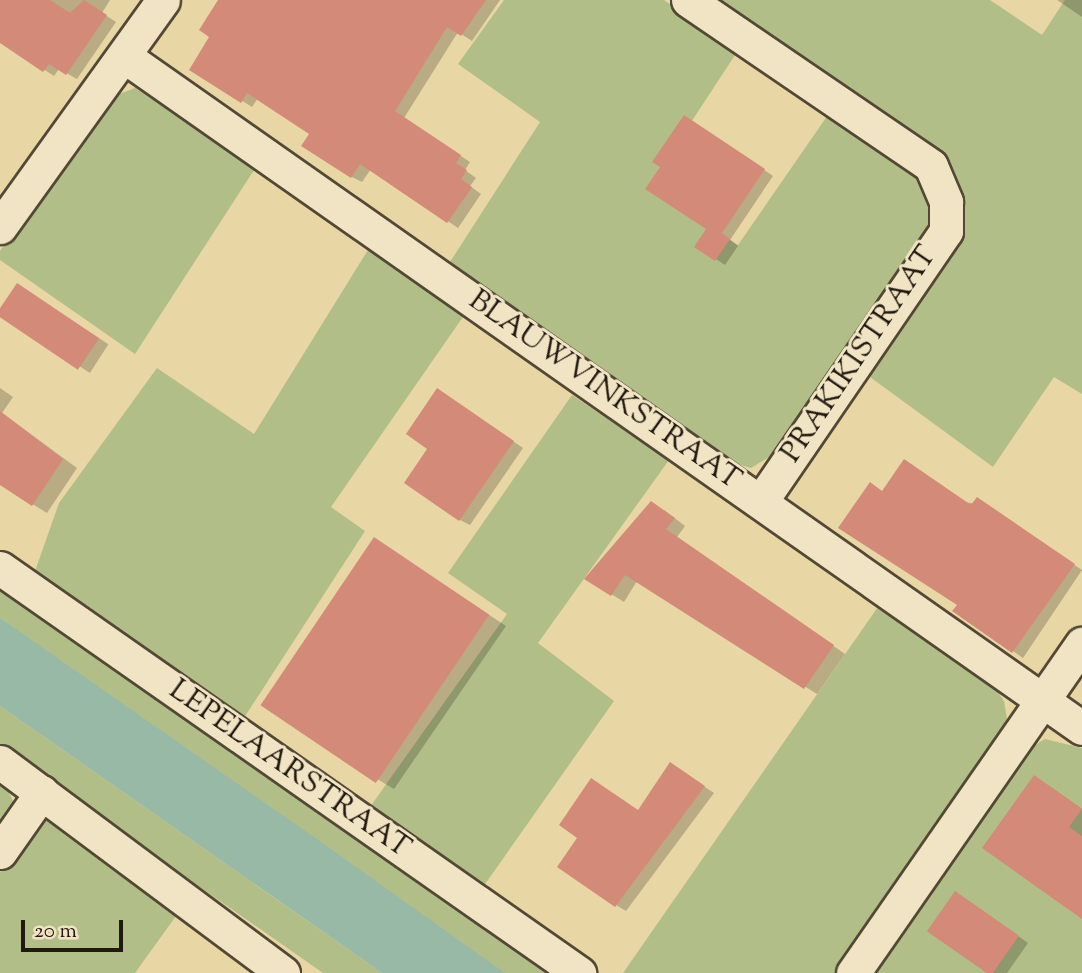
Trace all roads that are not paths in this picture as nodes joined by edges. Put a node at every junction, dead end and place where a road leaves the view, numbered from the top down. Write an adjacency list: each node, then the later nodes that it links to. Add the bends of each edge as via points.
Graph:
1 (163, 0): 3 (street)
2 (688, 0): 5 (street, PRAKIKISTRAAT, via 931,166 946,202 946,231)
3 (124, 55): 4 (street); 5 (street, BLAUWVINKSTRAAT)
4 (0, 227)
5 (761, 500): 8 (street, BLAUWVINKSTRAAT)
6 (0, 568): 14 (street, LEPELAARSTRAAT)
7 (1082, 644): 8 (street)
8 (1042, 701): 9 (street, BLAUWVINKSTRAAT); 15 (street)
9 (1082, 728)
10 (0, 762): 11 (street)
11 (42, 792): 12 (street); 13 (street)
12 (0, 852)
13 (283, 973)
14 (579, 973)
15 (853, 973)

